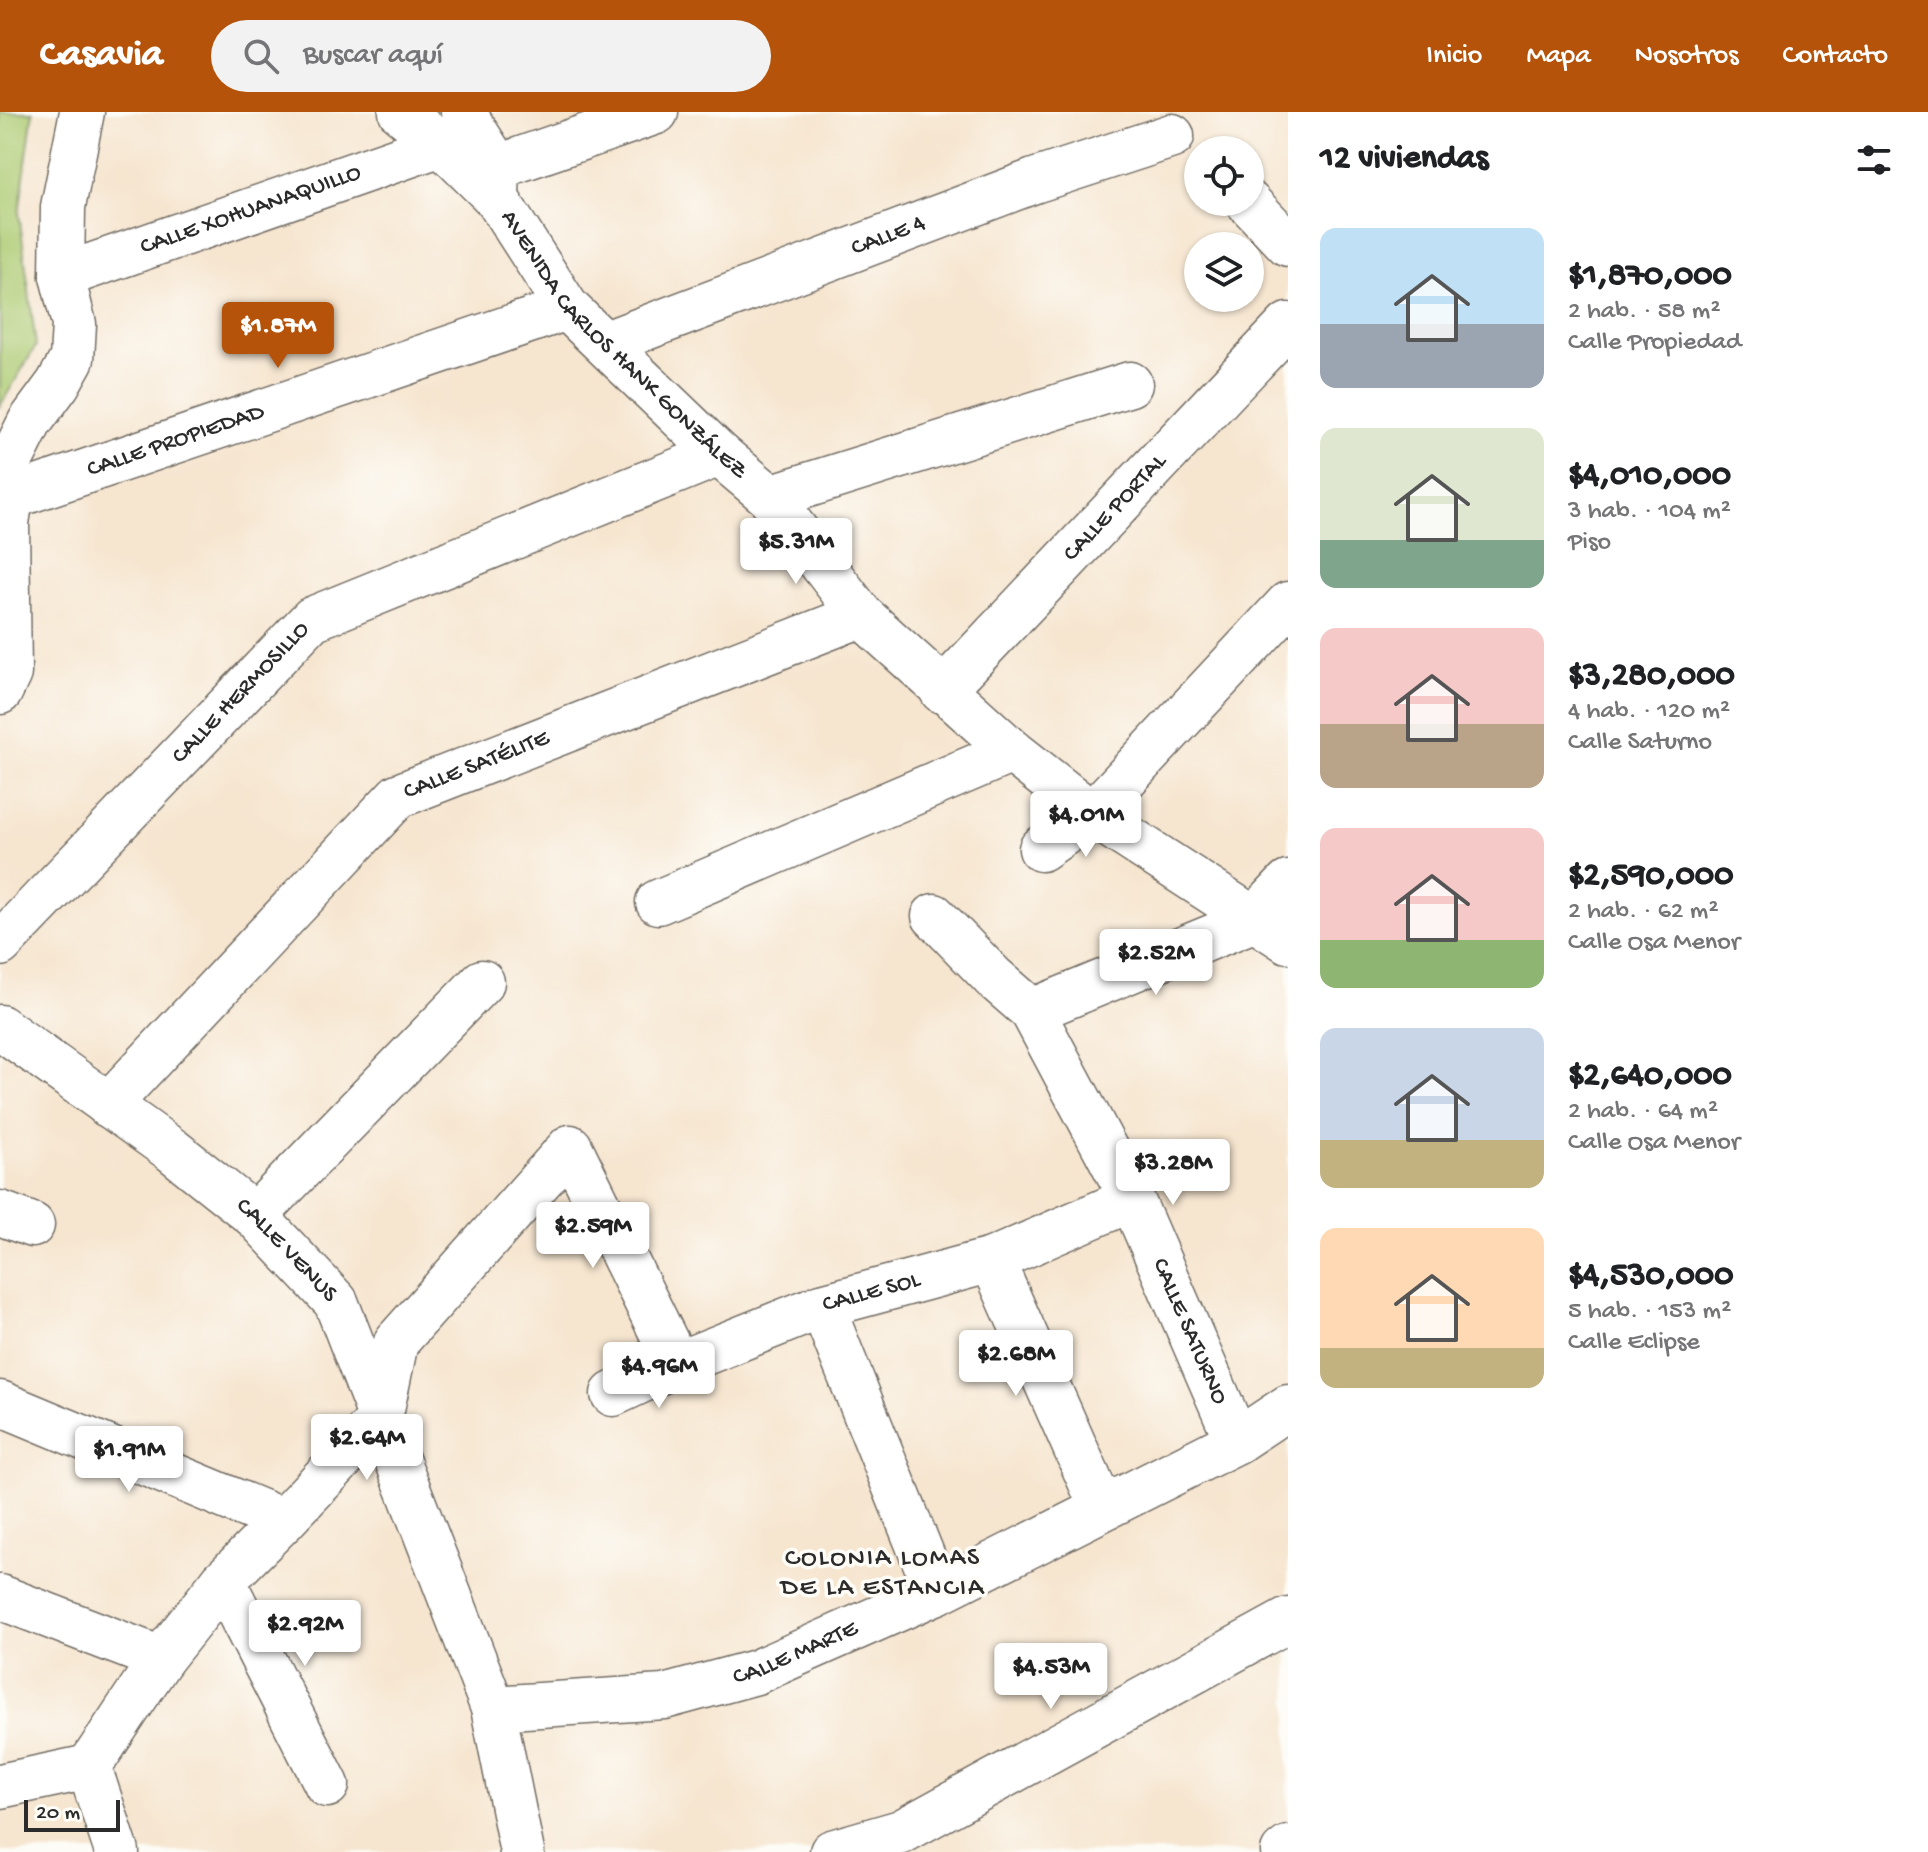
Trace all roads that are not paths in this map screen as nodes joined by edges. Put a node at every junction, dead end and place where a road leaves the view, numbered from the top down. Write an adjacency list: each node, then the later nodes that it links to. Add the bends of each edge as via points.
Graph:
1 (82, 112): 9 (street, via 63,207)
2 (401, 112): 4 (street)
3 (656, 112): 6 (street)
4 (452, 128): 6 (street, AVENIDA CARLOS HANK GONZÁLEZ); 9 (street, CALLE XOHUANAQUILLO)
5 (1182, 134): 12 (street, CALLE 4, via 1034,181)
6 (497, 183): 10 (street, AVENIDA CARLOS HANK GONZÁLEZ)
7 (1261, 216): 8 (street)
8 (1288, 244)
9 (62, 276): 15 (street, via 74,324 72,359 10,462)
10 (567, 308): 12 (street, AVENIDA CARLOS HANK GONZÁLEZ); 15 (street, CALLE PROPIEDAD)
11 (1288, 325): 19 (street, CALLE PORTAL)
12 (606, 343): 14 (street, AVENIDA CARLOS HANK GONZÁLEZ)
13 (1130, 384): 16 (street)
14 (719, 454): 16 (street, AVENIDA CARLOS HANK GONZÁLEZ); 28 (street, CALLE HERMOSILLO, via 312,619)
15 (11, 497): 20 (street, via 9,673)
16 (770, 497): 18 (street, AVENIDA CARLOS HANK GONZÁLEZ)
17 (1288, 604): 22 (street)
18 (861, 615): 19 (street, AVENIDA CARLOS HANK GONZÁLEZ); 32 (street, CALLE SATÉLITE, via 398,796)
19 (942, 691): 21 (street, AVENIDA CARLOS HANK GONZÁLEZ)
20 (0, 692)
21 (1012, 751): 22 (street, AVENIDA CARLOS HANK GONZÁLEZ); 25 (street)
22 (1092, 814): 23 (street); 27 (street, AVENIDA CARLOS HANK GONZÁLEZ)
23 (1041, 849)
24 (1288, 883): 27 (street)
25 (658, 902)
26 (934, 916): 30 (street)
27 (1270, 930): 30 (street)
28 (0, 944)
29 (482, 982): 34 (street)
30 (1032, 1011): 33 (street, CALLE SATURNO)
31 (0, 1027): 32 (street, CALLE VENUS)
32 (108, 1105): 34 (street, CALLE VENUS)
33 (1132, 1199): 35 (street, CALLE SOL); 42 (street, CALLE SATURNO)
34 (255, 1216): 41 (street, CALLE VENUS, via 336,1302)
35 (992, 1260): 36 (street, CALLE SOL); 43 (street)
36 (822, 1306): 37 (street, CALLE SOL); 46 (street)
37 (677, 1364): 38 (street, CALLE SOL); 41 (street, via 570,1147 396,1342)
38 (613, 1394)
39 (0, 1403): 44 (street)
40 (1288, 1407): 42 (street, CALLE MARTE)
41 (380, 1419): 44 (street); 50 (street, CALLE VENUS)
42 (1237, 1441): 43 (street, CALLE MARTE)
43 (1102, 1508): 46 (street, CALLE MARTE)
44 (283, 1521): 45 (street)
45 (223, 1581): 49 (street); 52 (street)
46 (937, 1592): 50 (street, CALLE MARTE, via 756,1672 664,1697)
47 (0, 1597): 49 (street)
48 (1288, 1620): 57 (street, via 901,1832)
49 (161, 1659): 51 (street)
50 (493, 1708): 56 (street, CALLE VENUS)
51 (89, 1767): 53 (street); 55 (street)
52 (327, 1785)
53 (0, 1786)
54 (1288, 1848): 58 (street)
55 (117, 1852)
56 (522, 1852)
57 (832, 1852)
58 (1283, 1852)

